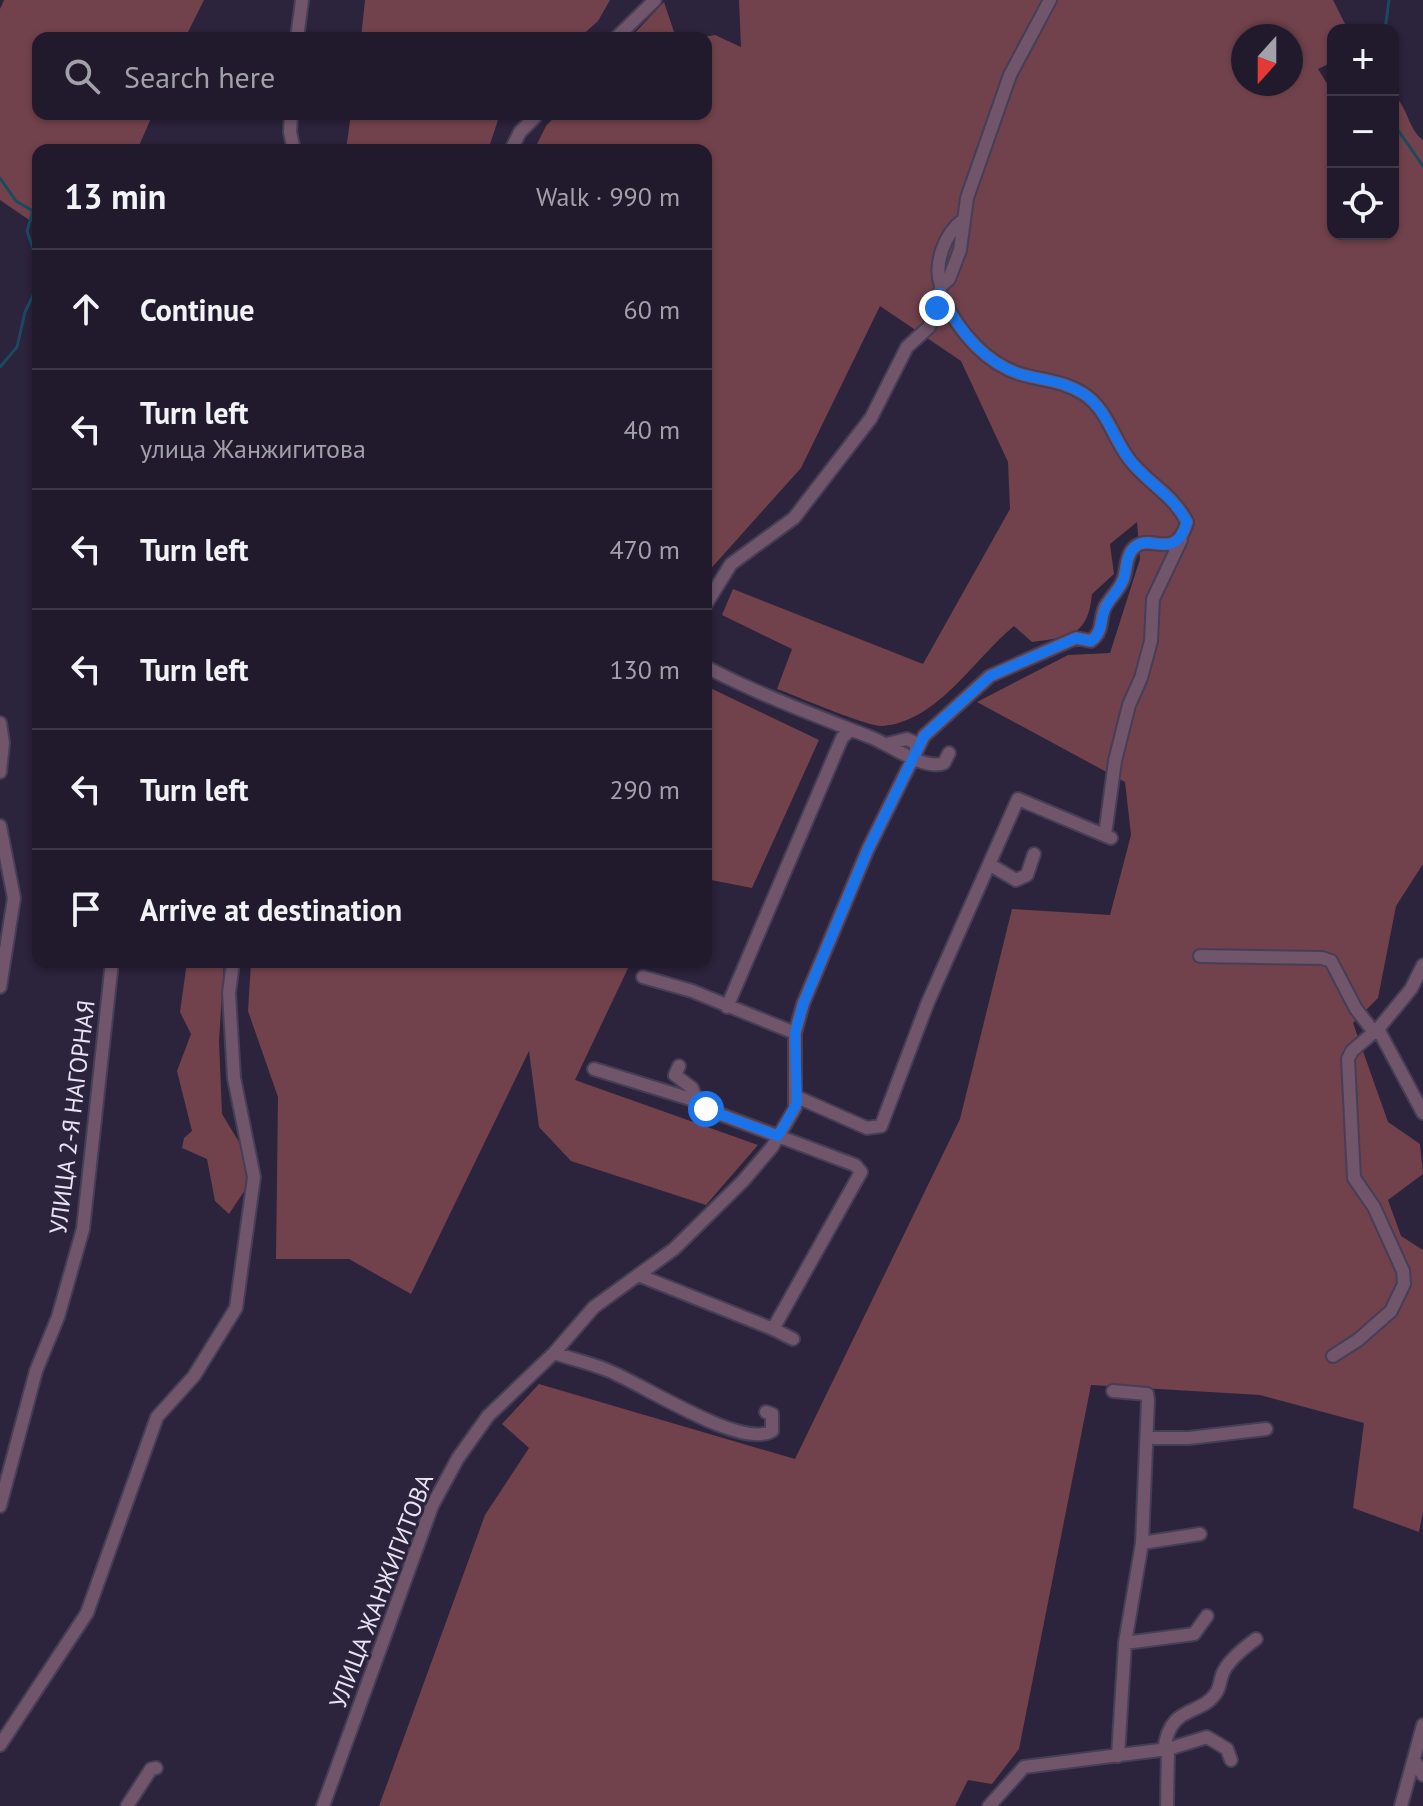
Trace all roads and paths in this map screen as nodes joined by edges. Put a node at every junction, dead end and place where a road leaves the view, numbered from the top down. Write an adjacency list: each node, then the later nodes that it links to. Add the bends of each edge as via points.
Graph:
1 (302, 0): 4 (street)
2 (655, 0): 5 (street)
3 (1050, 0): 12 (street, via 1010,75 963,220 960,250)
4 (298, 32)
5 (622, 32)
6 (292, 120): 9 (street)
7 (532, 120): 10 (street)
8 (534, 120): 11 (street)
9 (294, 144)
10 (514, 144)
11 (521, 144)
12 (941, 290): 13 (street, via 965,337 982,353 1092,400 1130,461 1177,503 1187,522); 14 (street, via 929,327 907,347 880,403 853,442 794,518 731,564)
13 (1182, 538): 19 (street, via 1132,550 1095,638 1076,638 981,682 931,728); 23 (street, via 1153,599 1151,641 1115,761 1108,837 1018,799)
14 (712, 594)
15 (712, 670): 17 (street)
16 (0, 723): 20 (street)
17 (850, 730): 19 (street); 30 (street, via 842,738)
18 (949, 753): 19 (street, via 938,766)
19 (913, 754): 32 (street, via 868,849)
20 (0, 772)
21 (0, 826): 29 (street, via 14,910)
22 (1034, 854): 23 (street, via 1027,875 1016,880)
23 (989, 864): 35 (street, via 881,1126 867,1128)
24 (1200, 956): 31 (street, via 1331,961 1356,1009)
25 (1423, 965): 31 (street, via 1411,989)
26 (111, 968): 48 (street, УЛИЦА 2-Я НАГОРНАЯ, via 83,1229 36,1371)
27 (232, 968): 55 (street, via 234,1078 254,1177 236,1308 194,1376 157,1417 87,1613)
28 (643, 977): 30 (street)
29 (0, 987)
30 (727, 1007): 32 (street)
31 (1376, 1031): 37 (street); 43 (street, via 1348,1059 1354,1178 1374,1207 1404,1284 1391,1311)
32 (795, 1033): 35 (street)
33 (679, 1066): 36 (street, via 675,1075 692,1088)
34 (594, 1069): 36 (street)
35 (797, 1097): 38 (street, УЛИЦА ЖАНЖИГИТОВА)
36 (697, 1101): 38 (street)
37 (1423, 1113)
38 (778, 1136): 39 (street, УЛИЦА ЖАНЖИГИТОВА, via 711,1214); 40 (street, via 855,1165 861,1172)
39 (638, 1275): 40 (street); 42 (street, УЛИЦА ЖАНЖИГИТОВА, via 594,1307)
40 (773, 1329): 41 (street)
41 (793, 1339)
42 (554, 1353): 45 (street, via 609,1370 756,1437 772,1431 775,1419); 63 (street, УЛИЦА ЖАНЖИГИТОВА, via 488,1416 438,1491)
43 (1333, 1356)
44 (1113, 1391): 47 (street, via 1147,1394)
45 (766, 1412)
46 (1266, 1429): 47 (street)
47 (1147, 1438): 50 (street)
48 (0, 1506)
49 (1200, 1534): 50 (street)
50 (1142, 1543): 53 (street)
51 (1207, 1616): 53 (street, via 1194,1634)
52 (1256, 1639): 56 (street, via 1227,1664 1216,1694 1176,1721 1168,1731)
53 (1125, 1643): 57 (street)
54 (1423, 1725): 59 (street)
55 (0, 1745)
56 (1166, 1749): 57 (street); 58 (street, via 1207,1737 1227,1749); 65 (street)
57 (1118, 1756): 64 (street, via 1024,1767)
58 (1231, 1760)
59 (1414, 1760): 61 (street); 66 (street)
60 (156, 1768): 62 (street)
61 (1423, 1775)
62 (127, 1806)
63 (323, 1806)
64 (989, 1806)
65 (1167, 1806)
66 (1401, 1806)

